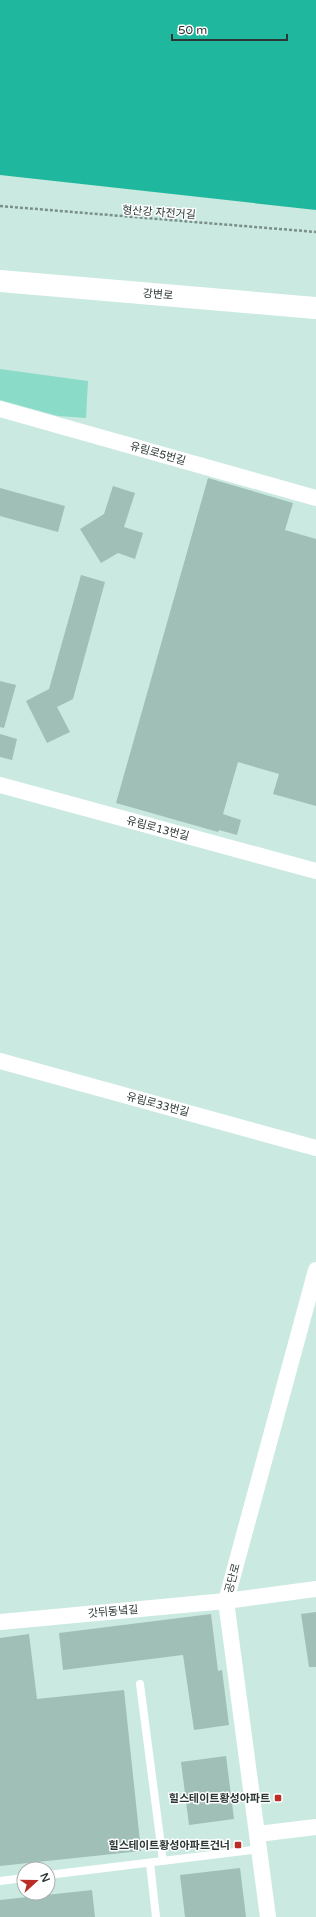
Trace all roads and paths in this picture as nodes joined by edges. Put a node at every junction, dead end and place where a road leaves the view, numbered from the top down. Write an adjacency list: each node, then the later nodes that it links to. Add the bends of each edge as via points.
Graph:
1 (0, 206): 2 (path, 형산강 자전거길)
2 (316, 232)
3 (0, 281): 4 (street, 강변로)
4 (316, 308)
5 (0, 409): 6 (street, 유림로5번길)
6 (316, 498)
7 (0, 785): 8 (street, 유림로13번길)
8 (316, 871)
9 (0, 1061): 10 (street, 유림로33번길)
10 (316, 1148)
11 (316, 1270): 13 (street, 공단로)
12 (316, 1589): 13 (street, 갓뒤동녘길)
13 (226, 1601): 14 (street, 갓뒤동녘길); 17 (street, 공단로)
14 (0, 1622)
15 (140, 1684): 18 (lane)
16 (316, 1827): 17 (street)
17 (259, 1842): 18 (lane); 24 (street, 공단로)
18 (163, 1861): 19 (lane)
19 (150, 1863): 20 (lane); 23 (lane)
20 (56, 1874)
21 (16, 1879): 22 (lane)
22 (0, 1881)
23 (156, 1917)
24 (268, 1917)

